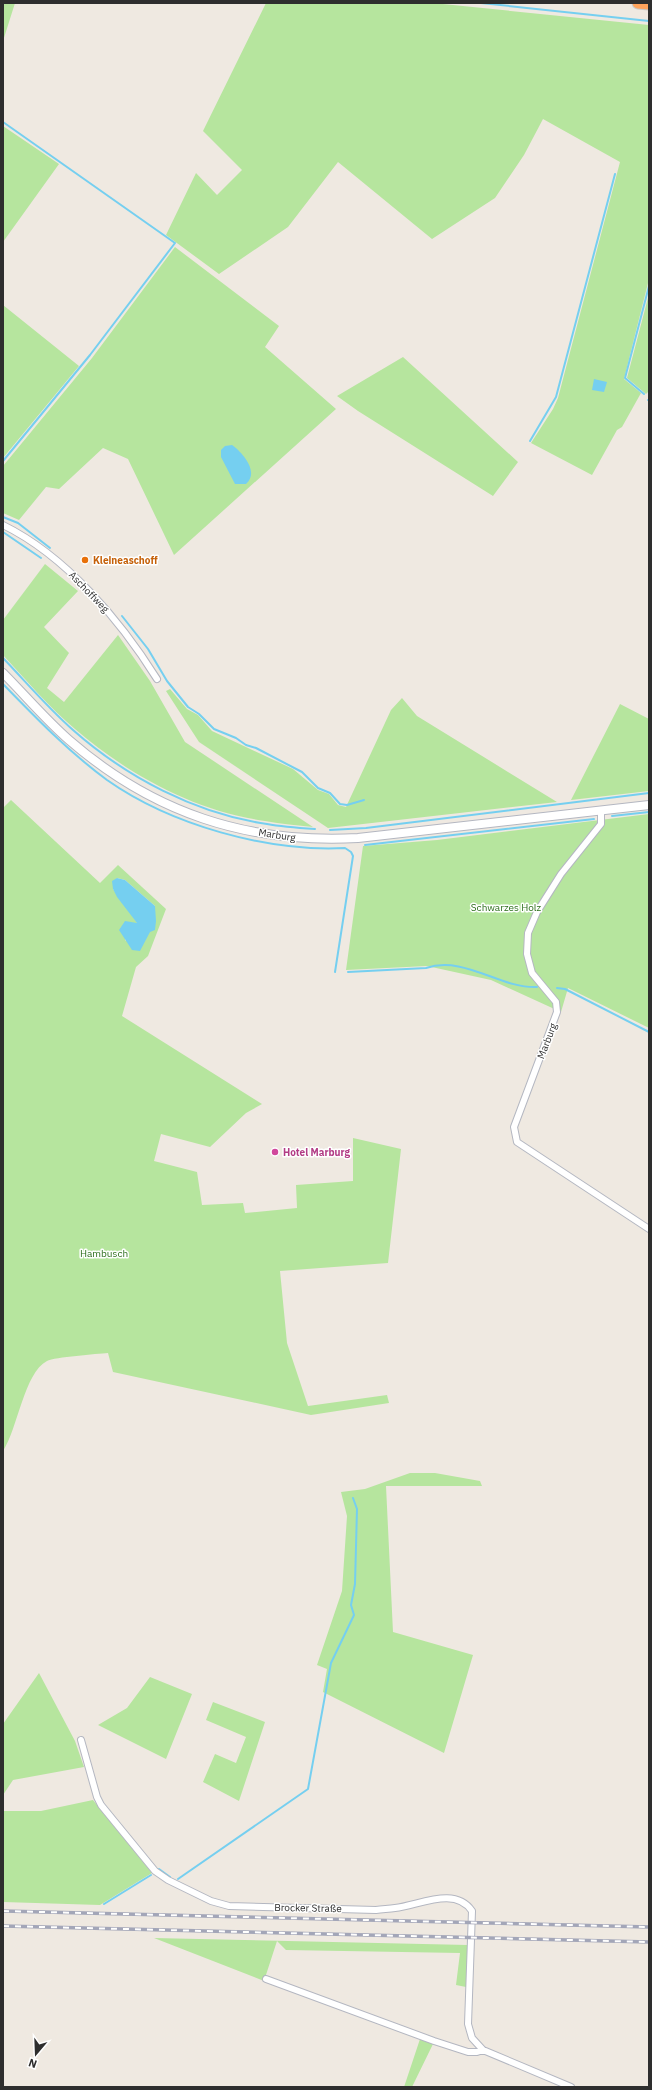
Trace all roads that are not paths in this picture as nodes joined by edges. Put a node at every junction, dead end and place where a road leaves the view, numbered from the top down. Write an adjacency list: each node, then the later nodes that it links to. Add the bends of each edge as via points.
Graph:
1 (638, 3): 2 (highway)
2 (649, 4)
3 (3, 525): 5 (street, Aschoffweg, via 67,569 112,616)
4 (3, 673): 7 (street, Marburg, via 68,739 112,773 146,794 187,813 226,826 275,836 324,840)
5 (157, 679)
6 (649, 805): 7 (street, Marburg)
7 (601, 811): 8 (street, Marburg, via 601,824 561,874 537,912 528,932 527,954 532,974 556,1002 557,1012 514,1127 514,1135 517,1142)
8 (649, 1229)
9 (81, 1740): 11 (street, Brocker Straße, via 101,1805 154,1871 211,1901 229,1906 376,1910 449,1898 468,1904 472,1911 468,2024 472,2038)
10 (266, 1979): 11 (street, Brocker Straße, via 434,2041 468,2052)
11 (483, 2050): 12 (street, Brocker Straße)
12 (571, 2087)

